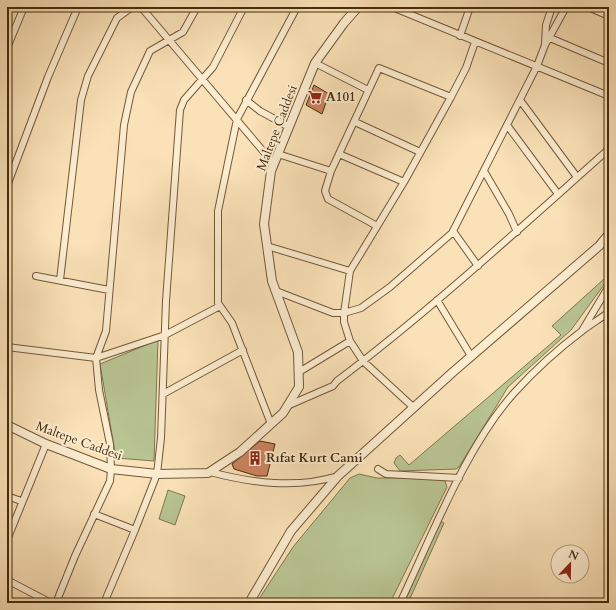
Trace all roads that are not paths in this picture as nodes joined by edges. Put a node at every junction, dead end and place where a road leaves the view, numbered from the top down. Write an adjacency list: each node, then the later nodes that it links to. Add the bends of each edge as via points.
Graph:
1 (24, 7): 20 (street)
2 (78, 7): 43 (street)
3 (132, 7): 53 (street, via 117,18 88,76 81,100)
4 (141, 7): 17 (street)
5 (197, 7): 17 (street, via 183,32)
6 (244, 7): 24 (street, via 213,67)
7 (297, 7): 28 (street)
8 (358, 7): 21 (street, Maltepe Caddesi)
9 (392, 7): 15 (street)
10 (470, 7): 15 (street)
11 (552, 7): 19 (street, via 546,25)
12 (566, 7): 16 (street)
13 (588, 7): 14 (street)
14 (609, 16)
15 (460, 36): 18 (street)
16 (550, 38): 19 (street); 22 (street)
17 (170, 40): 24 (street); 55 (street, via 150,51 131,92 124,125)
18 (475, 42): 23 (street); 27 (street, via 466,68)
19 (545, 45): 23 (street)
20 (7, 48)
21 (315, 63): 25 (street); 33 (street, Maltepe Caddesi)
22 (609, 63)
23 (537, 66): 26 (street); 29 (street)
24 (203, 80): 30 (street); 62 (street, via 184,100 180,110)
25 (368, 90): 27 (street, via 379,68); 31 (street)
26 (609, 96)
27 (451, 97): 35 (street)
28 (246, 100): 30 (street); 33 (street)
29 (520, 100): 32 (street); 41 (street)
30 (237, 119): 38 (street); 58 (street, via 218,212)
31 (355, 122): 35 (street); 37 (street)
32 (507, 125): 40 (street); 44 (street)
33 (289, 127): 36 (street, Maltepe Caddesi)
34 (609, 148): 41 (street)
35 (420, 152): 42 (street)
36 (278, 154): 38 (street, Maltepe Caddesi); 39 (street)
37 (339, 154): 39 (street); 42 (street)
38 (274, 164): 49 (street, Maltepe Caddesi, via 264,224)
39 (331, 170): 45 (street, via 325,191 328,199)
40 (484, 171): 46 (street); 47 (street)
41 (577, 177): 44 (street)
42 (404, 182): 45 (street)
43 (7, 186)
44 (558, 194): 47 (street)
45 (376, 226): 51 (street)
46 (453, 231): 50 (street); 60 (street, via 390,287 361,308)
47 (517, 232): 50 (street)
48 (609, 234): 66 (street, via 599,246)
49 (267, 246): 51 (street); 56 (street, Maltepe Caddesi)
50 (478, 266): 57 (street)
51 (350, 271): 60 (street)
52 (36, 276): 53 (street)
53 (60, 280): 55 (street)
54 (609, 286): 61 (street)
55 (110, 290): 67 (street, via 106,331)
56 (276, 291): 60 (street, via 333,313); 69 (street, Maltepe Caddesi, via 298,352)
57 (437, 300): 66 (street); 68 (street)
58 (220, 306): 62 (street); 65 (street, via 232,323)
59 (609, 312): 61 (street)
60 (344, 313): 63 (street)
61 (582, 330): 81 (street, via 514,393 490,426)
62 (165, 335): 67 (street); 70 (street)
63 (350, 341): 68 (street); 69 (street)
64 (7, 346): 67 (street)
65 (243, 350): 70 (street); 73 (street)
66 (471, 356): 72 (street)
67 (96, 358): 76 (street, via 99,390 110,444)
68 (363, 361): 71 (street, via 333,386); 72 (street)
69 (299, 372): 71 (street, Maltepe Caddesi, via 299,387)
70 (163, 394): 79 (street)
71 (287, 406): 73 (street, Maltepe Caddesi, via 283,414)
72 (413, 407): 80 (street)
73 (271, 424): 78 (street, Maltepe Caddesi, via 240,452)
74 (7, 425): 75 (street, Maltepe Caddesi)
75 (46, 444): 76 (street, Maltepe Caddesi); 83 (street)
76 (111, 469): 79 (street, Maltepe Caddesi); 84 (street, via 110,480)
77 (378, 469): 81 (street, via 386,474)
78 (210, 472): 79 (street, Maltepe Caddesi); 80 (street, via 264,484 321,481)
79 (157, 474): 85 (street)
80 (338, 476): 91 (street, via 291,531)
81 (459, 478): 92 (street)
82 (7, 496): 83 (street)
83 (22, 501): 86 (street)
84 (94, 514): 85 (street); 89 (street)
85 (135, 530): 90 (street)
86 (7, 540)
87 (7, 580): 88 (street)
88 (51, 603)
89 (56, 603)
90 (104, 603)
91 (249, 603)
92 (400, 603)

